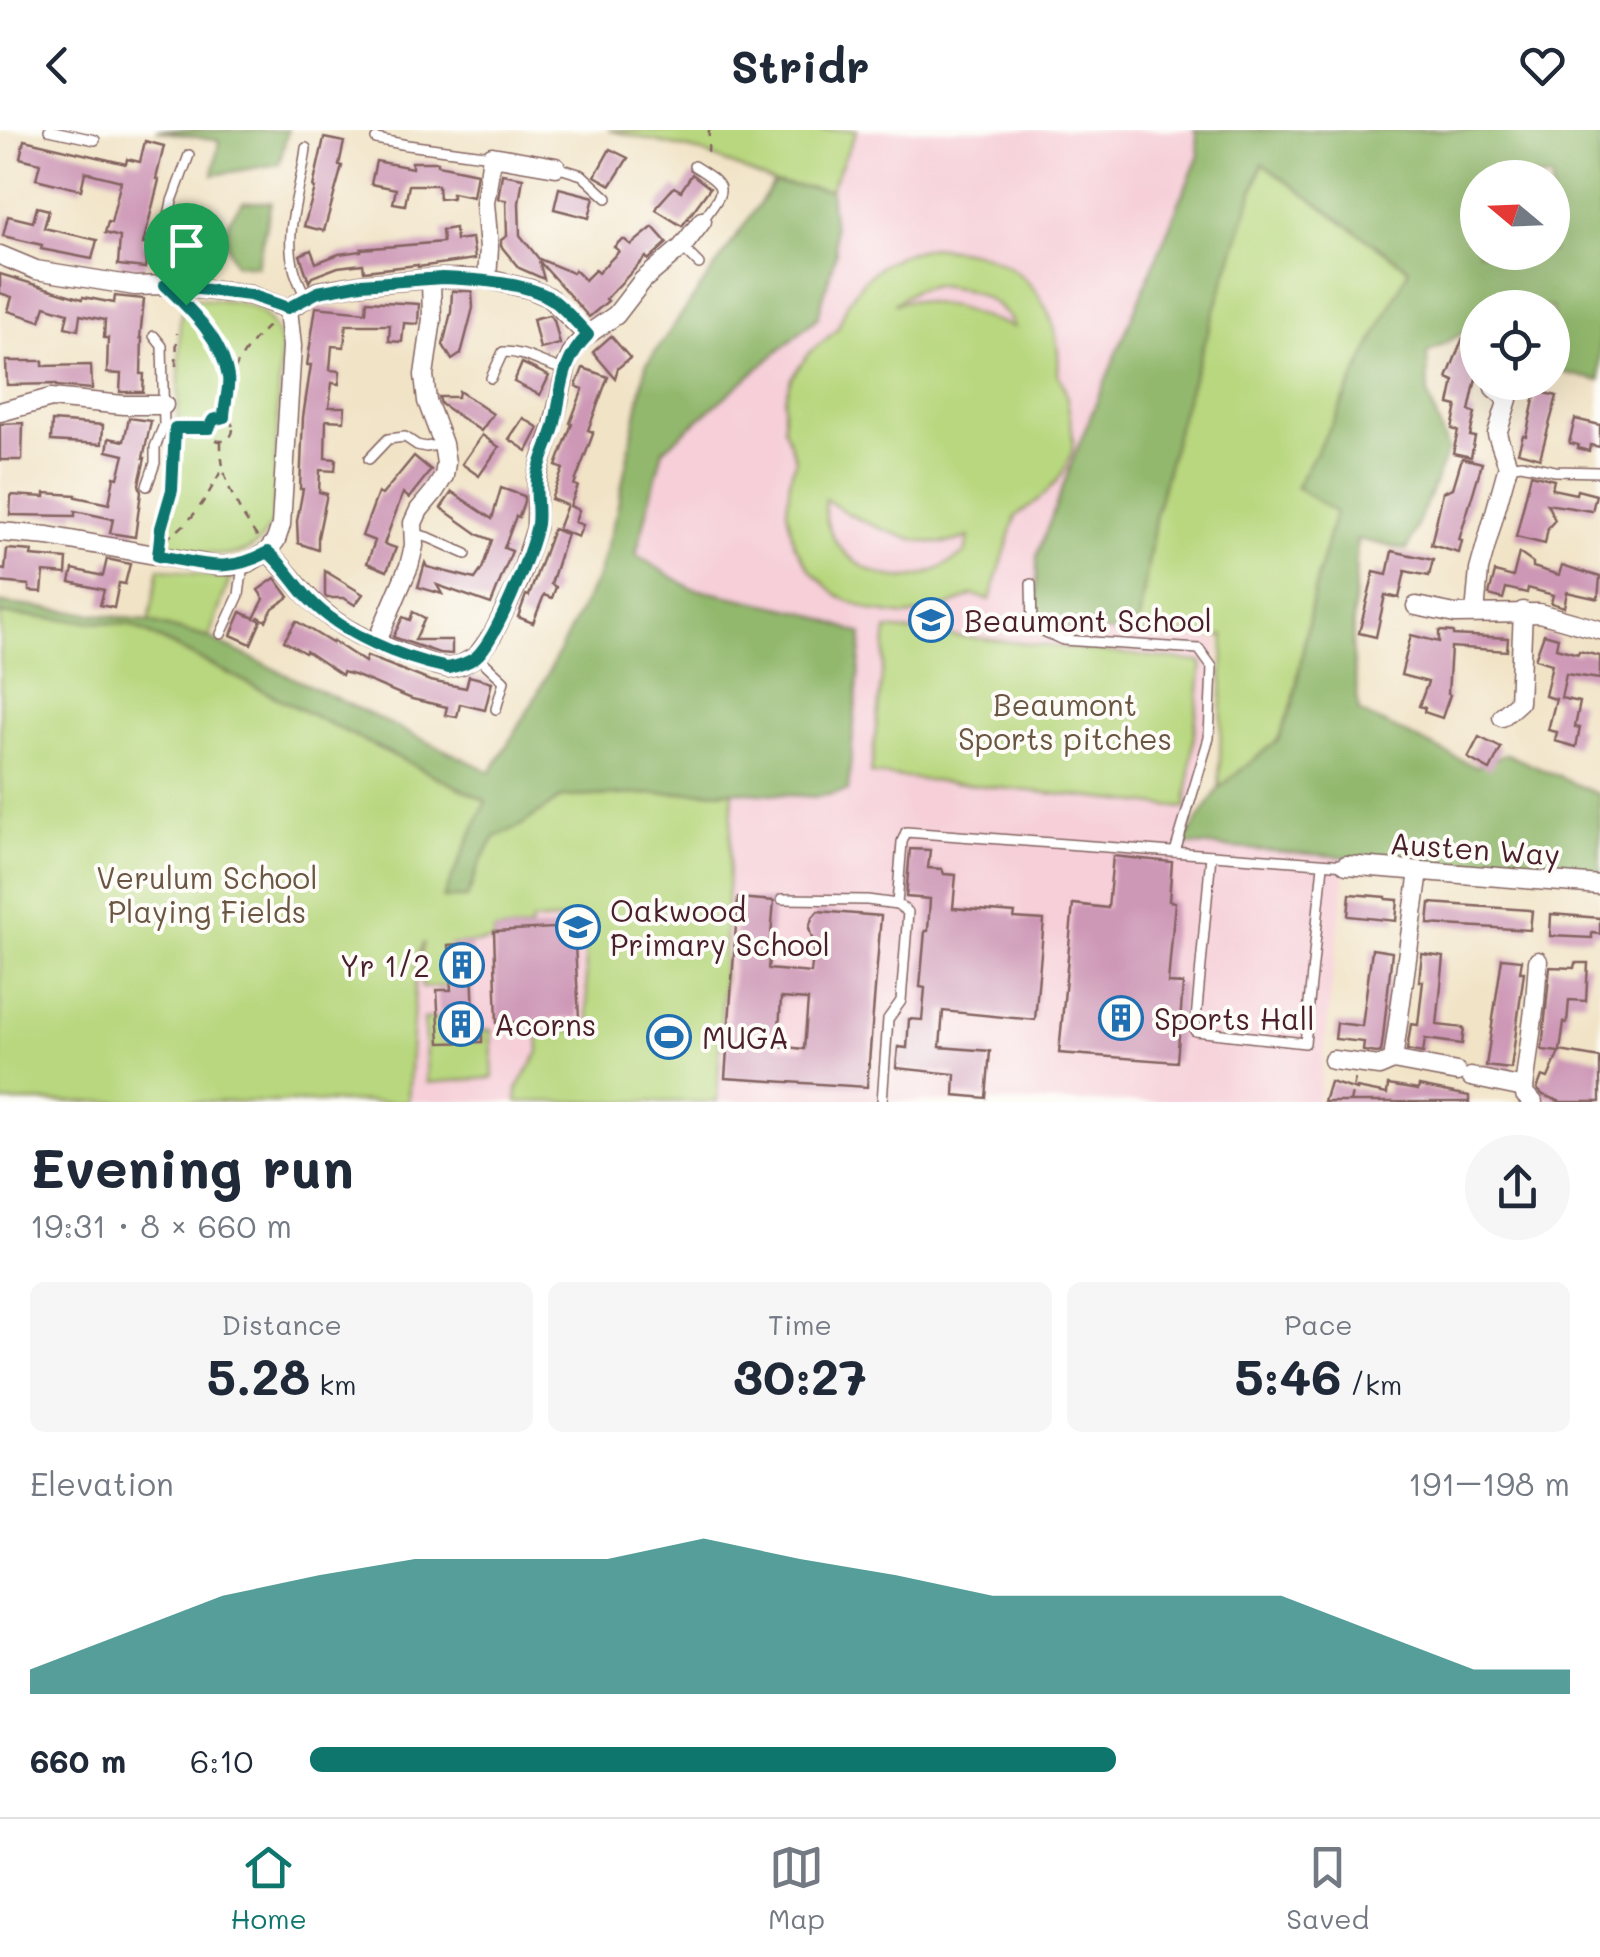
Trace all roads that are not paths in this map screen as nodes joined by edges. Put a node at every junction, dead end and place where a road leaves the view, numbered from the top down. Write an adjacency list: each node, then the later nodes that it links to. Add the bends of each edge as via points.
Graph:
1 (49, 130): 3 (lane)
2 (376, 138): 6 (lane)
3 (95, 140)
4 (306, 148): 17 (lane, via 291,248)
5 (189, 155): 16 (lane, via 165,236)
6 (492, 156): 8 (street); 15 (street, via 485,203)
7 (694, 166): 10 (lane, via 720,185)
8 (556, 167): 9 (lane, via 582,175)
9 (607, 198)
10 (702, 220): 11 (street)
11 (682, 248): 13 (lane); 19 (street)
12 (0, 255): 16 (street, via 36,270)
13 (699, 264)
14 (432, 279): 15 (street); 17 (street, via 361,284); 26 (street, via 424,376)
15 (487, 280): 19 (street, via 549,297)
16 (165, 285): 18 (street, via 250,295)
17 (306, 298): 18 (street)
18 (288, 308): 33 (street, via 284,512)
19 (588, 335): 21 (street)
20 (154, 336): 24 (lane, via 162,346)
21 (565, 370): 22 (lane, via 503,352); 43 (street, via 537,479 536,528 519,580)
22 (490, 378)
23 (1508, 400): 28 (street, via 1497,434)
24 (164, 405): 25 (street, via 51,398); 30 (lane)
25 (0, 412)
26 (443, 444): 27 (lane, via 388,438); 32 (street, via 444,476 419,510)
27 (369, 458)
28 (1508, 466): 29 (lane); 39 (street, via 1479,570)
29 (1600, 472)
30 (147, 486)
31 (0, 532): 35 (street, via 217,566)
32 (414, 533): 34 (lane); 42 (street, via 409,566)
33 (268, 552): 35 (street); 42 (street, via 336,624)
34 (466, 554)
35 (243, 564): 41 (lane, via 239,595)
36 (1032, 584): 46 (lane, via 1032,626 1062,640 1198,650 1212,667 1210,738)
37 (1416, 606): 39 (street)
38 (1522, 611): 39 (street); 40 (street); 45 (street, via 1528,706)
39 (1475, 612)
40 (1600, 630)
41 (221, 634)
42 (376, 643): 43 (street, via 448,668)
43 (477, 656): 44 (lane, via 504,681)
44 (496, 709)
45 (1502, 717)
46 (1175, 852): 47 (lane); 53 (lane, via 906,832)
47 (1211, 855): 48 (lane); 48 (lane, via 1195,1031 1305,1043)
48 (1323, 864): 49 (lane)
49 (1346, 866): 50 (street, Austen Way)
50 (1419, 871): 51 (street, Austen Way); 56 (street)
51 (1600, 886)
52 (782, 899): 53 (lane)
53 (897, 904): 58 (lane, via 908,912 901,1001 888,1018)
54 (1538, 962): 57 (street)
55 (1333, 1060): 56 (street, via 1379,1066)
56 (1393, 1060): 57 (street)
57 (1528, 1095)
58 (882, 1102)

